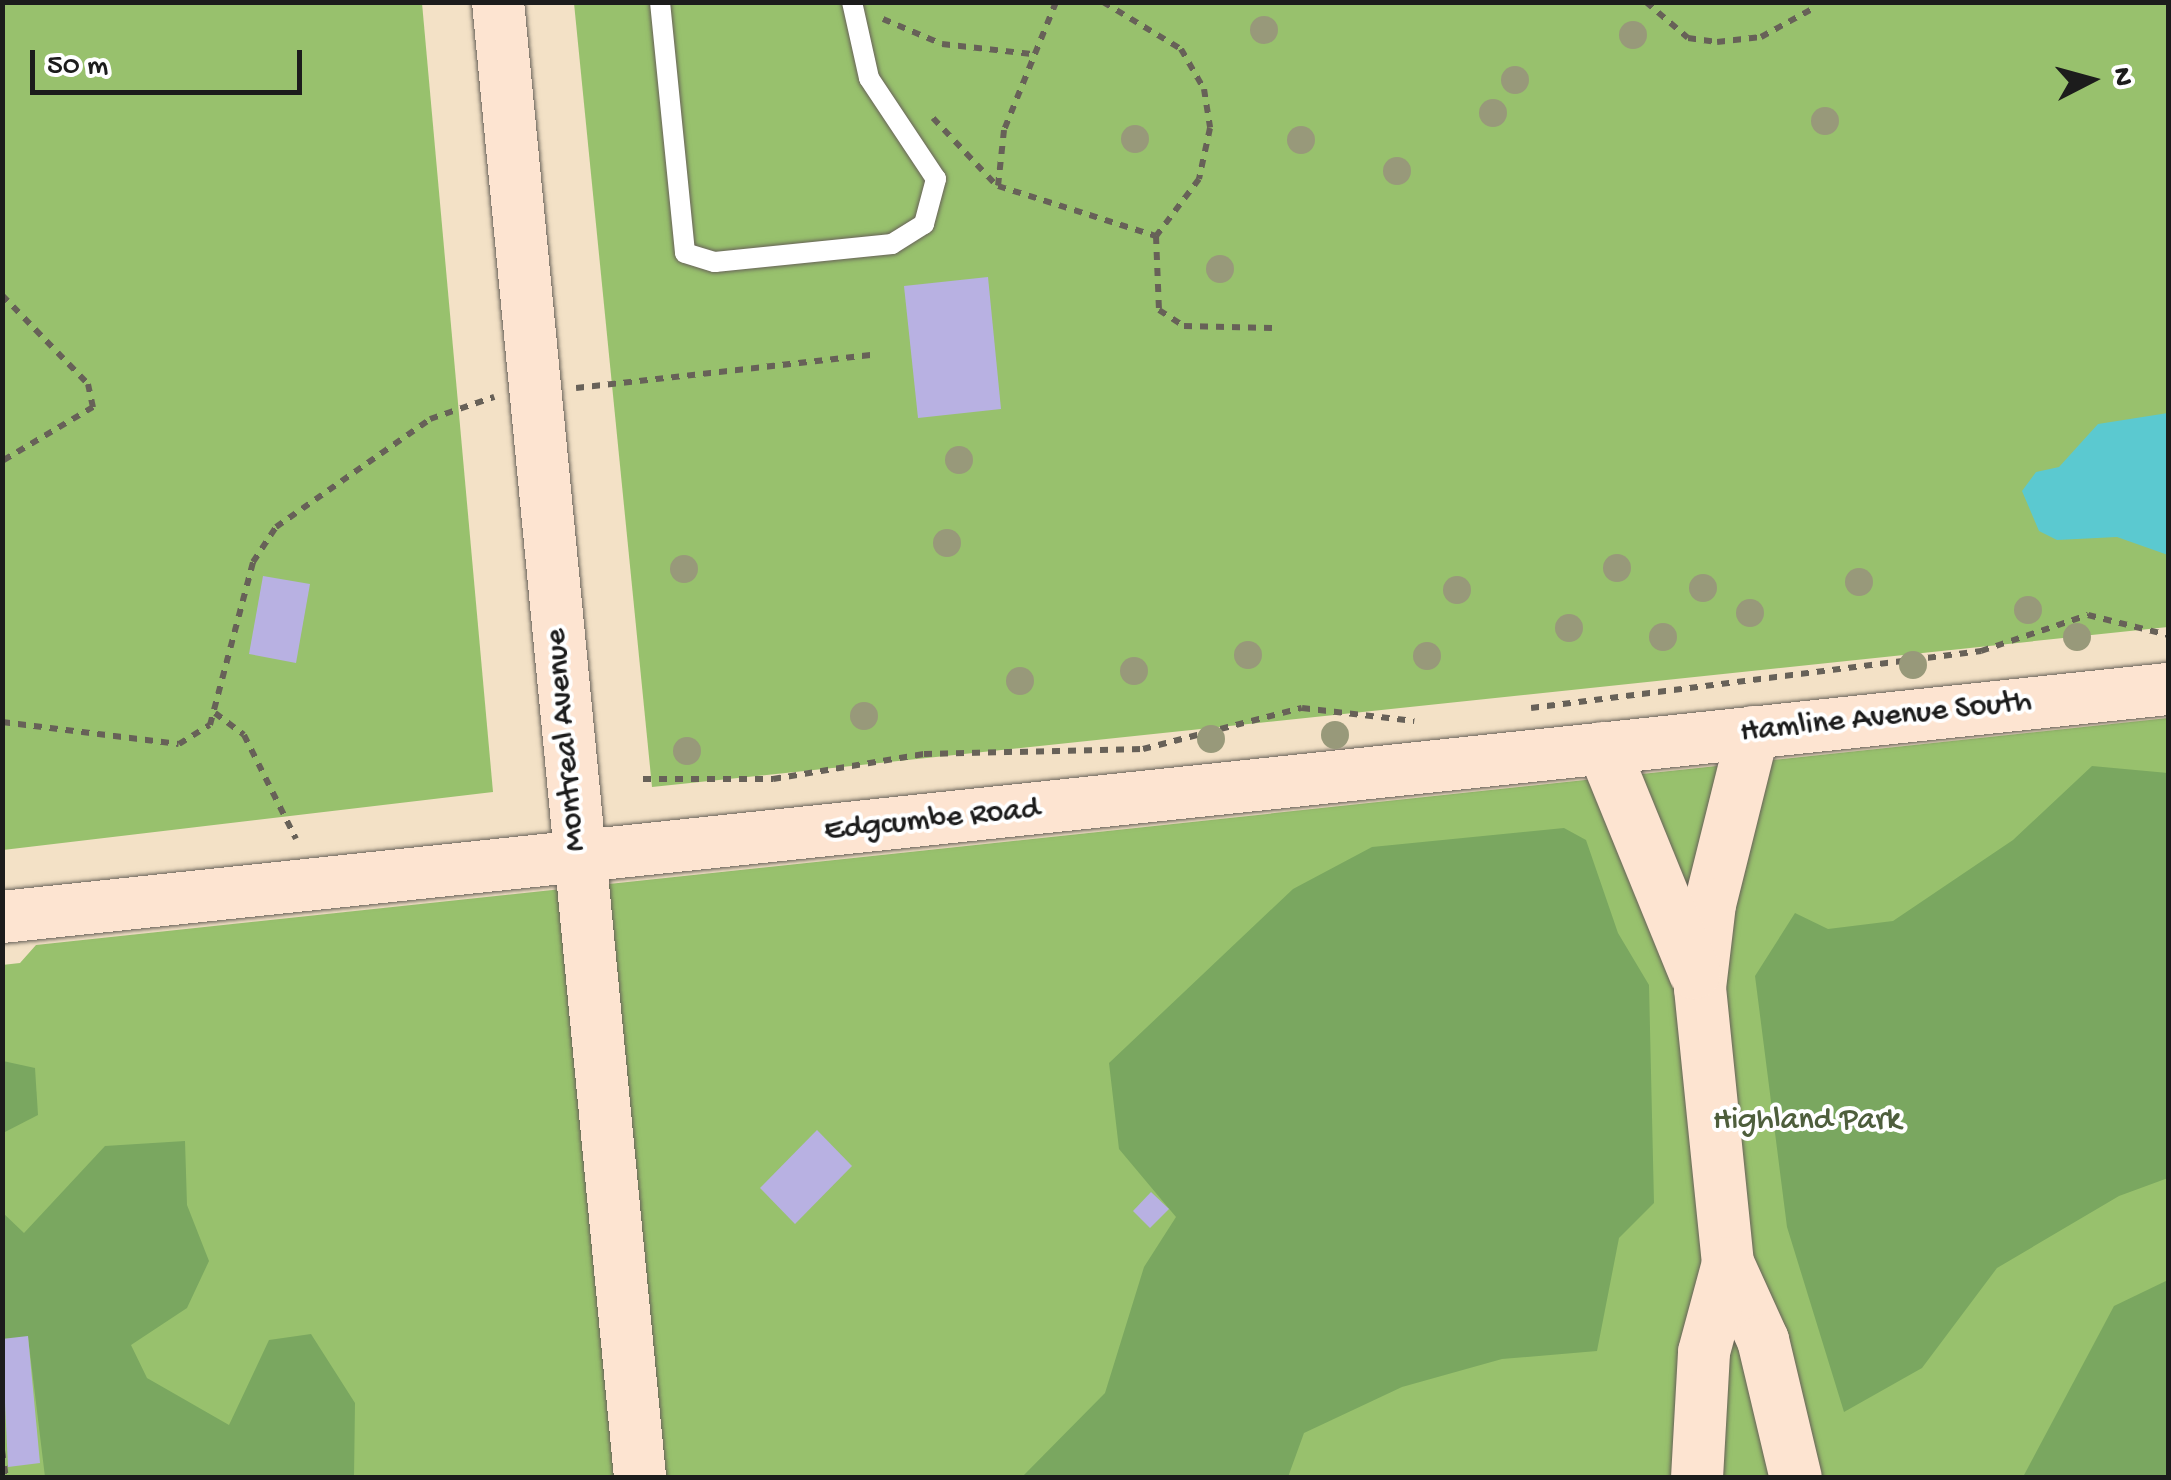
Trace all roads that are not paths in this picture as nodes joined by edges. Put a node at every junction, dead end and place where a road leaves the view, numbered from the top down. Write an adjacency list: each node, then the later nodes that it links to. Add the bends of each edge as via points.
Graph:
1 (498, 2): 7 (street, Montreal Avenue)
2 (660, 2): 3 (lane, via 685,253 715,262 892,244 924,224 936,180 869,78)
3 (852, 2)
4 (2168, 688): 5 (street, Hamline Avenue South)
5 (1753, 732): 6 (street, Hamline Avenue South); 9 (street, via 1710,904)
6 (1603, 748): 7 (street, Edgcumbe Road); 9 (street)
7 (579, 860): 8 (street, Edgcumbe Road); 11 (street, Montreal Avenue)
8 (2, 917)
9 (1700, 988): 10 (street)
10 (1728, 1263): 12 (street, via 1704,1352); 13 (street, via 1763,1340)
11 (640, 1478)
12 (1696, 1478)
13 (1796, 1478)

